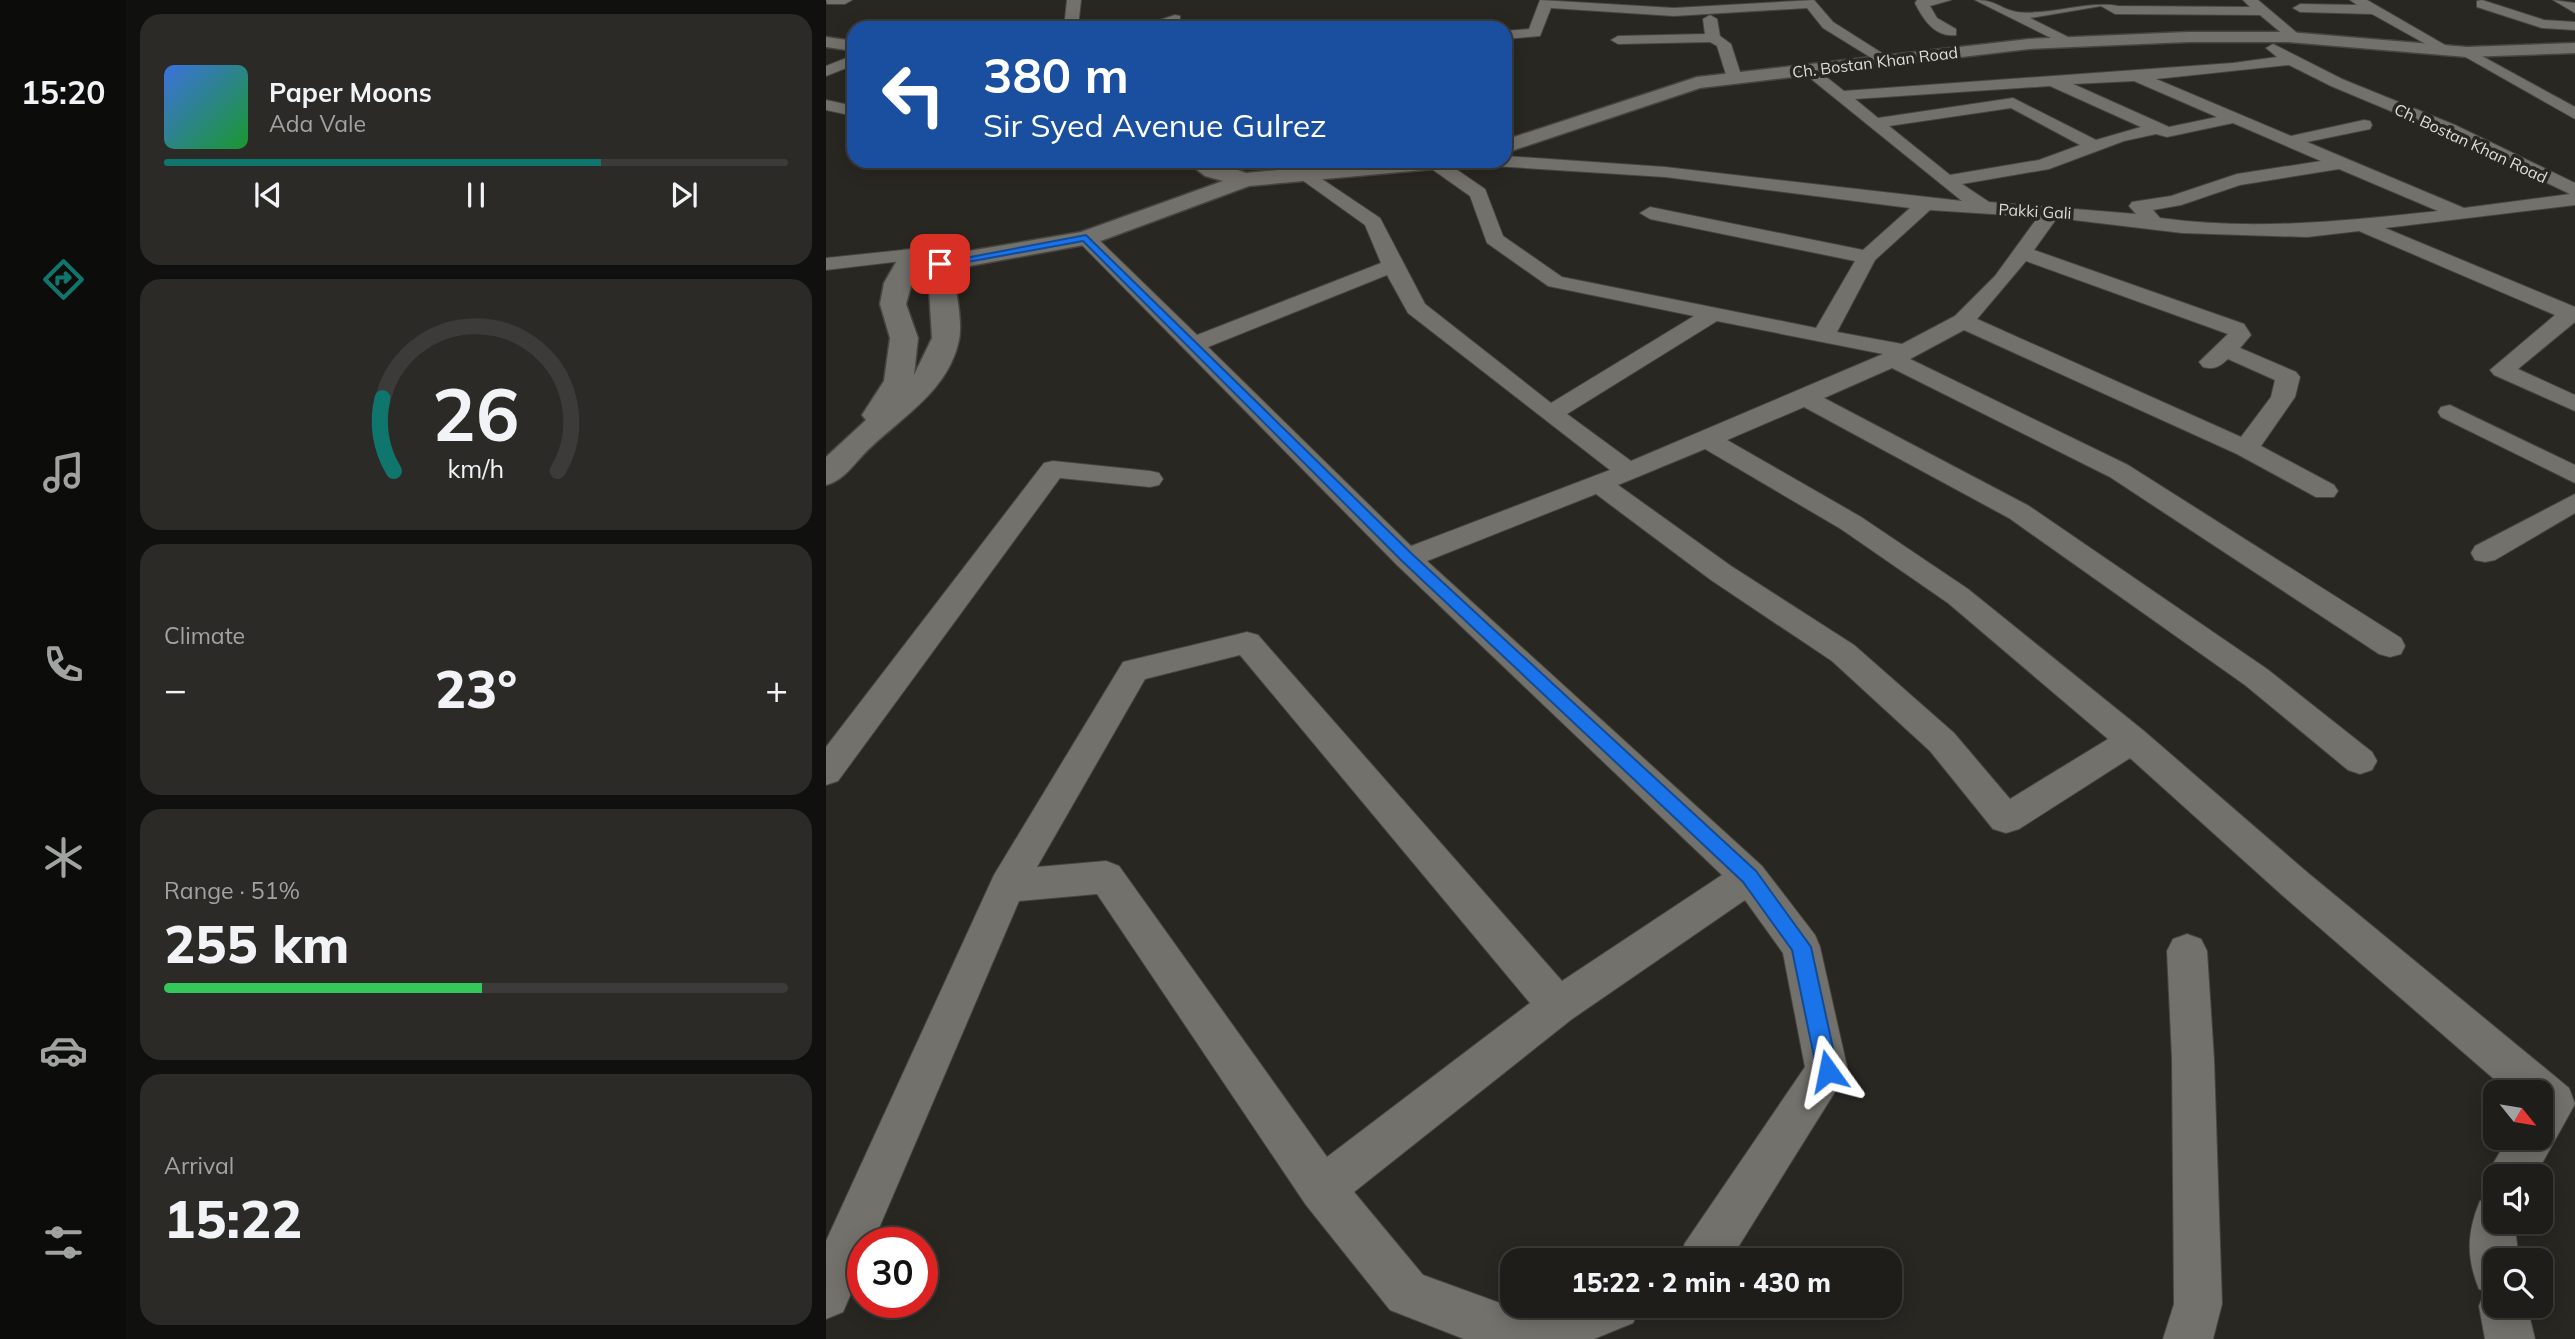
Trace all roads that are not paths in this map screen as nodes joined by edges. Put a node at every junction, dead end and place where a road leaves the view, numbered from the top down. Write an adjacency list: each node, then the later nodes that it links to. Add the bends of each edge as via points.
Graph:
1 (827, 0): 2 (street)
2 (845, 0)
3 (1074, 0): 21 (street)
4 (1944, 0): 24 (street, via 1922,3 1931,21)
5 (1982, 0): 19 (street)
6 (2250, 0): 17 (street)
7 (2357, 0): 15 (street)
8 (2560, 0): 14 (street)
9 (1546, 2): 18 (street); 25 (street, via 1535,33)
10 (1809, 2): 16 (street); 40 (street, via 1828,25)
11 (2079, 2): 17 (street, via 2107,2 2115,10); 19 (street)
12 (2482, 4): 23 (street, via 2542,24)
13 (2300, 8): 15 (street)
14 (2575, 9)
15 (2375, 10): 36 (street)
16 (1708, 11): 18 (street); 27 (street)
17 (2261, 11): 28 (street)
18 (1674, 12): 31 (street)
19 (2016, 16): 33 (street)
20 (1175, 19): 22 (street)
21 (1072, 21)
22 (1168, 21)
23 (2575, 26)
24 (1951, 32)
25 (1512, 35)
26 (2256, 37): 28 (main road, Ch. Bostan Khan Road); 33 (main road, Ch. Bostan Khan Road); 39 (street, Ch. Bostan Khan Road)
27 (1713, 38): 31 (street); 45 (street, via 1724,44)
28 (2296, 38): 36 (main road, Ch. Bostan Khan Road)
29 (1618, 40): 30 (street)
30 (1655, 40): 31 (street); 38 (street)
31 (1679, 40)
32 (826, 42): 34 (main road)
33 (2067, 42): 40 (main road, Ch. Bostan Khan Road)
34 (847, 45)
35 (2575, 48): 37 (main road, Ch. Bostan Khan Road)
36 (2445, 49): 37 (main road, Ch. Bostan Khan Road)
37 (2467, 52): 50 (street)
38 (1645, 56)
39 (2289, 60): 44 (street); 66 (street, Ch. Bostan Khan Road)
40 (1888, 62): 43 (main road, Ch. Bostan Khan Road)
41 (847, 63): 42 (street)
42 (826, 71)
43 (1811, 71): 45 (main road, Ch. Bostan Khan Road); 47 (street)
44 (2136, 76): 46 (street); 51 (street)
45 (1734, 78): 56 (main road, Ch. Bostan Khan Road, via 1697,83)
46 (2049, 80): 47 (street); 54 (street)
47 (1841, 96): 52 (street)
48 (826, 104): 49 (street)
49 (847, 109)
50 (2575, 114)
51 (2235, 118): 54 (street, via 2167,132); 55 (street)
52 (1875, 123): 57 (street, via 2013,103); 65 (street)
53 (2364, 125): 55 (street)
54 (2154, 129): 57 (street)
55 (2290, 141): 59 (street)
56 (1512, 145)
57 (2095, 146): 65 (street, via 2043,165)
58 (1512, 162): 68 (street, Pakki Gali, via 1665,172)
59 (2343, 163): 72 (street); 73 (street, via 2237,180 2174,201 2139,206)
60 (1208, 168): 64 (main road)
61 (1387, 168): 63 (main road)
62 (1447, 168): 82 (street, via 1478,193 1493,239 1555,282)
63 (1307, 177): 64 (main road); 80 (street, via 1373,222)
64 (1246, 180): 75 (main road)
65 (1946, 181): 69 (street)
66 (2575, 190)
67 (2575, 199): 72 (street, Pakki Gali)
68 (1925, 204): 69 (street, Pakki Gali); 77 (street)
69 (1986, 209): 70 (street, Pakki Gali)
70 (2052, 212): 73 (street, Pakki Gali); 76 (street)
71 (1650, 213): 77 (street)
72 (2463, 215): 74 (street, Pakki Gali)
73 (2154, 223): 74 (street, Pakki Gali, via 2308,231)
74 (2362, 226): 83 (street)
75 (1086, 238): 78 (main road); 86 (street)
76 (2022, 253): 84 (street); 94 (street, via 2236,329 2240,335 2219,356 2288,377 2283,397)
77 (1867, 257): 85 (street)
78 (931, 259): 79 (street); 81 (street); 93 (main road, via 897,283 893,304 904,338 899,381); 93 (main road, via 946,338 932,373 901,407)
79 (826, 264)
80 (1392, 266): 86 (street); 91 (street, via 1416,308)
81 (826, 272)
82 (1715, 313): 85 (street); 91 (street)
83 (2573, 314): 89 (street, via 2502,370)
84 (1962, 321): 87 (street); 94 (street)
85 (1824, 334): 87 (street)
86 (1194, 345): 103 (street)
87 (1898, 356): 88 (street); 104 (street, via 2119,471)
88 (1805, 398): 92 (street); 106 (street, via 2019,512 2256,677)
89 (2575, 404)
90 (2450, 412): 97 (street)
91 (1550, 414): 95 (street)
92 (1705, 438): 95 (street); 105 (street, via 1851,523 1958,596)
93 (860, 440): 96 (main road)
94 (2246, 449): 100 (street)
95 (1628, 471): 99 (street)
96 (826, 475)
97 (2575, 475)
98 (1150, 480): 107 (street, via 1053,469)
99 (1599, 484): 103 (street); 105 (street, via 1721,573 1843,653 1942,742 2006,819)
100 (2325, 491)
101 (2575, 502): 102 (street)
102 (2485, 553)
103 (1407, 558): 108 (street)
104 (2390, 646)
105 (2132, 740): 112 (street)
106 (2360, 761)
107 (826, 772)
108 (1749, 877): 111 (street); 114 (street, via 1801,947 1828,1071)
109 (1007, 886): 111 (street, via 1134,670 1247,643); 113 (street, via 1106,877); 115 (street)
110 (2187, 951): 119 (street, via 2198,1304)
111 (1558, 1006): 113 (street)
112 (2527, 1080)
113 (1322, 1189): 118 (street, via 1406,1293)
114 (1710, 1248)
115 (826, 1295)
116 (1584, 1318): 118 (street)
117 (2506, 1318): 120 (street)
118 (1529, 1339)
119 (2188, 1339)
120 (2510, 1339)

